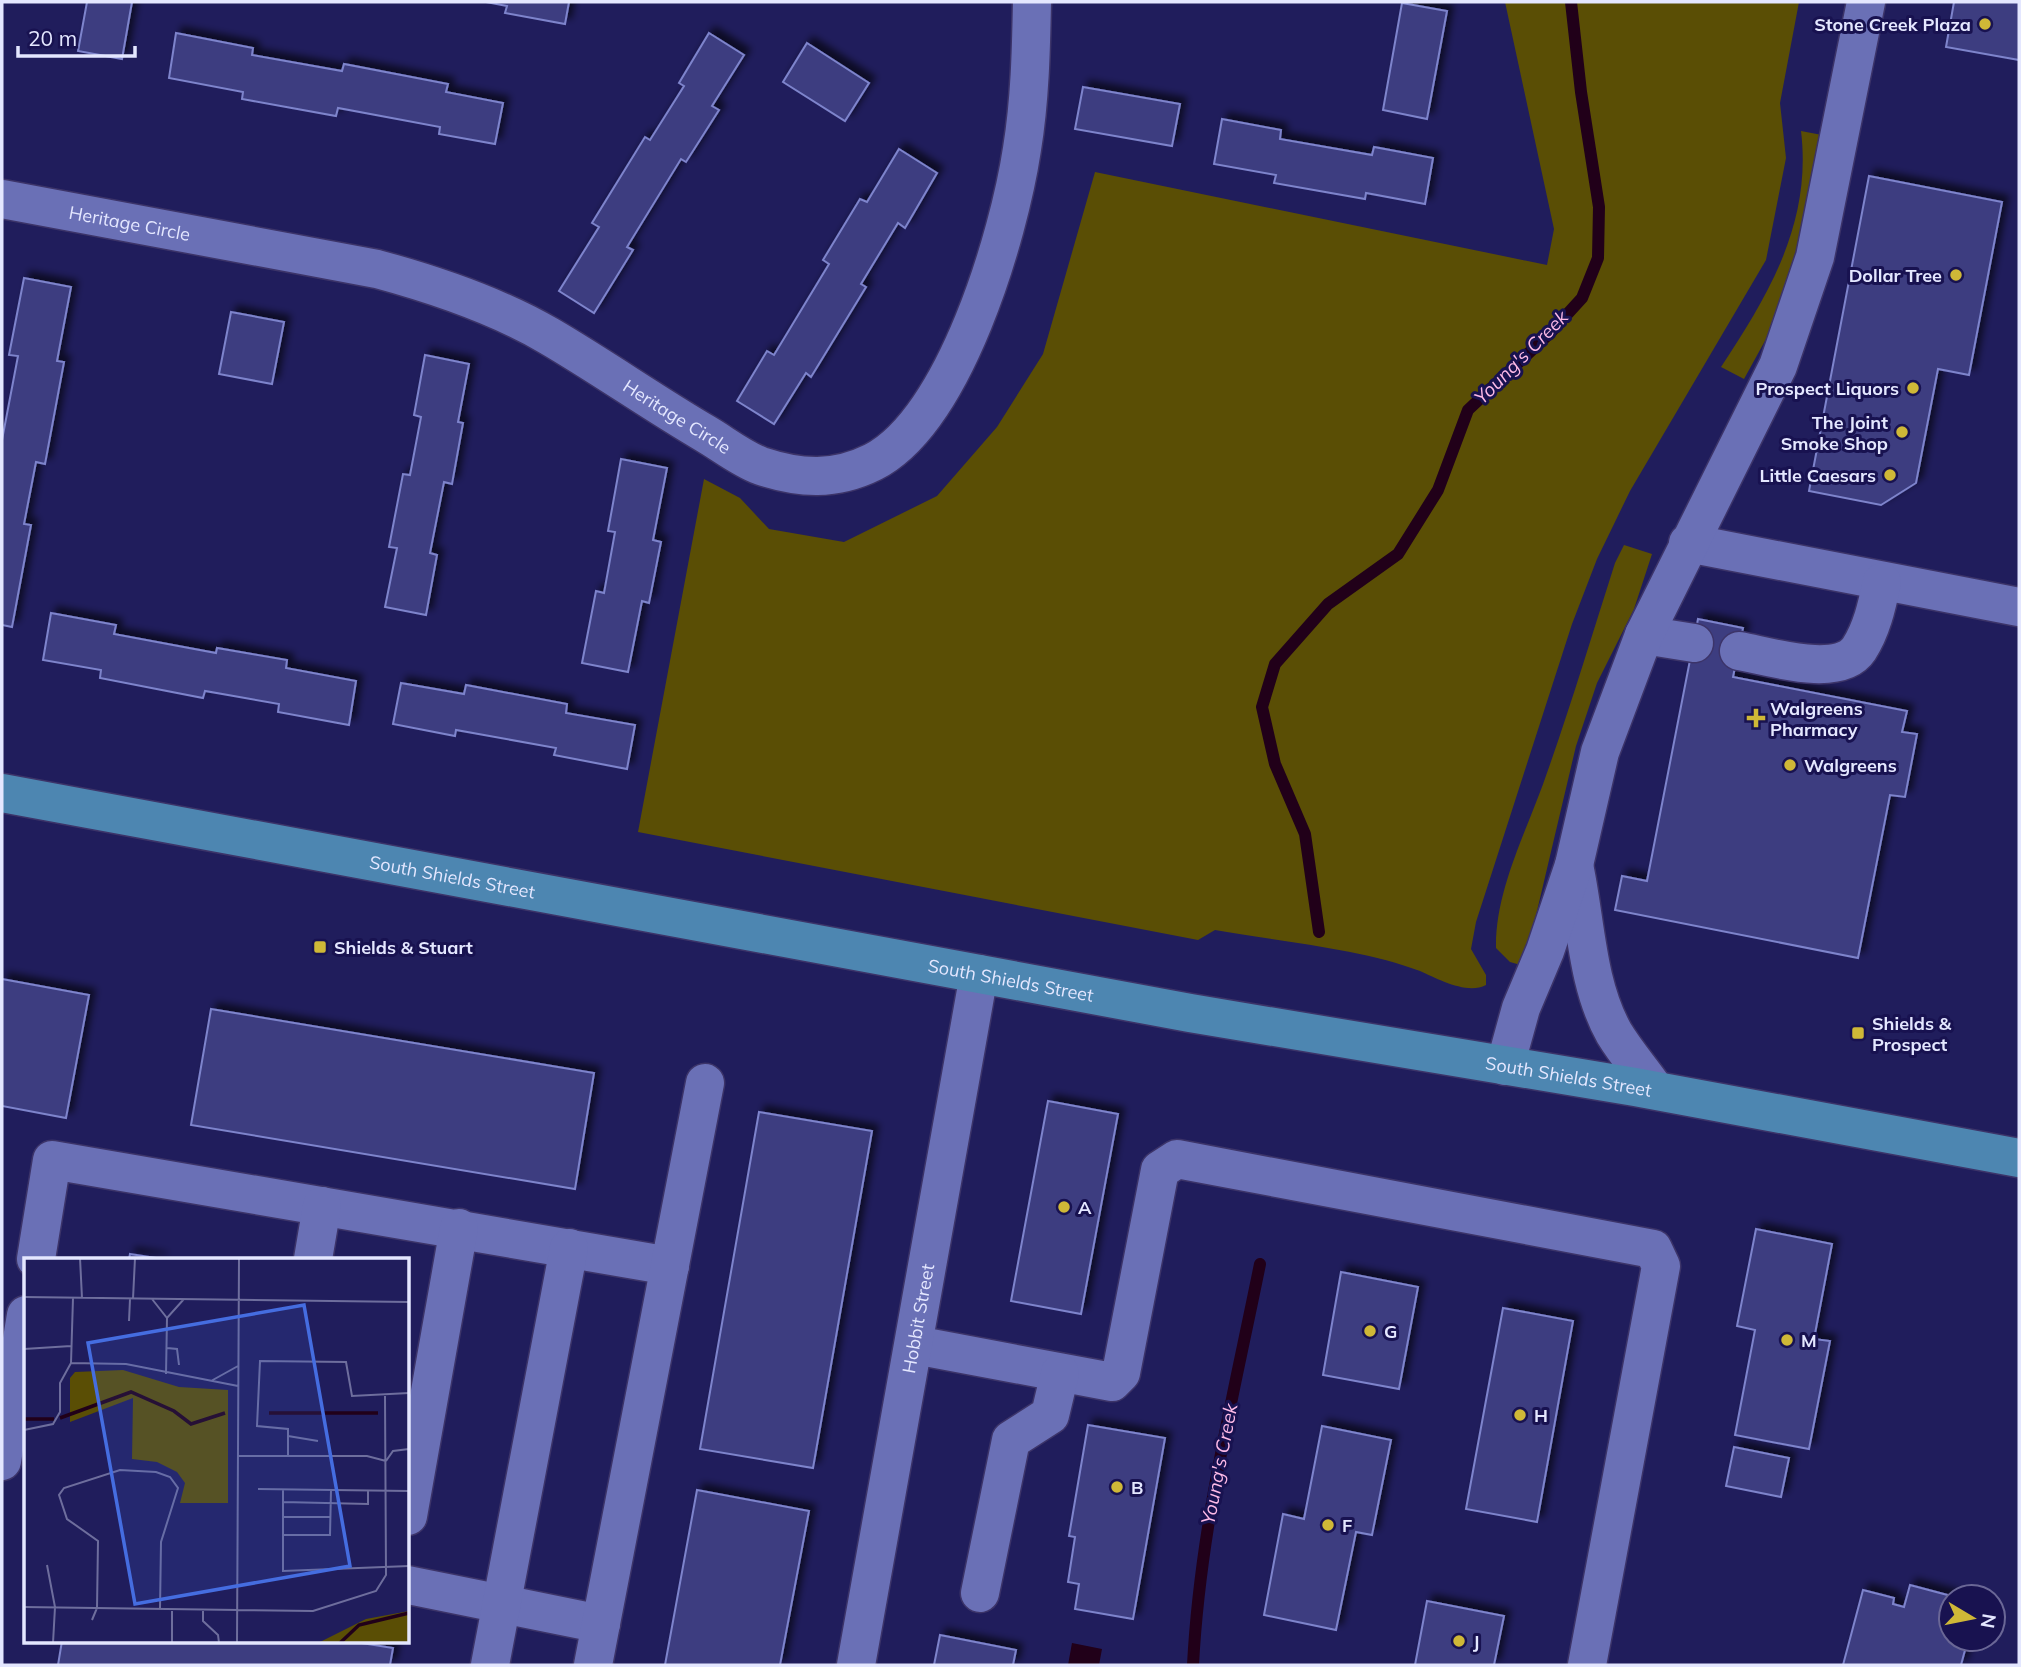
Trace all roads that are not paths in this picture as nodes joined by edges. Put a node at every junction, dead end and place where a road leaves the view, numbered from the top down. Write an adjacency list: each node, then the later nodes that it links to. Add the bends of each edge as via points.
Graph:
1 (1032, 2): 3 (street, Heritage Circle, via 1031,68 1010,213 966,340 940,389 910,431 876,460 820,478 757,464 547,335 430,284 377,269)
2 (1866, 2): 4 (street, via 1815,257 1777,366)
3 (2, 199)
4 (1688, 543): 5 (street); 7 (street)
5 (1882, 582): 6 (street); 9 (street, via 1871,626 1857,652 1827,667)
6 (2019, 607)
7 (1644, 635): 8 (street); 11 (street, via 1600,752)
8 (1694, 643)
9 (1739, 651)
10 (2, 793): 12 (main road, South Shields Street)
11 (1574, 865): 13 (street, via 1521,1008); 15 (street, via 1589,961 1614,1032)
12 (979, 974): 13 (main road, South Shields Street); 24 (street, Hobbit Street)
13 (1505, 1066): 15 (main road, South Shields Street)
14 (705, 1083): 22 (street)
15 (1655, 1090): 16 (main road, South Shields Street)
16 (2019, 1158)
17 (322, 1206): 18 (street); 20 (street, via 52,1160); 21 (street)
18 (459, 1228): 19 (street); 27 (street)
19 (569, 1248): 22 (street); 30 (street)
20 (36, 1258)
21 (313, 1258)
22 (670, 1266): 31 (street)
23 (24, 1327): 26 (street)
24 (915, 1345): 25 (street); 34 (street, Hobbit Street)
25 (1060, 1373): 29 (street, via 1050,1415 1012,1440); 35 (street, via 1112,1382 1121,1373 1160,1170 1177,1159 1653,1249 1661,1266)
26 (2, 1461)
27 (410, 1505)
28 (410, 1585): 30 (street)
29 (980, 1592)
30 (502, 1603): 31 (street); 32 (street)
31 (601, 1623): 33 (street)
32 (490, 1665)
33 (593, 1665)
34 (856, 1665)
35 (1587, 1665)

